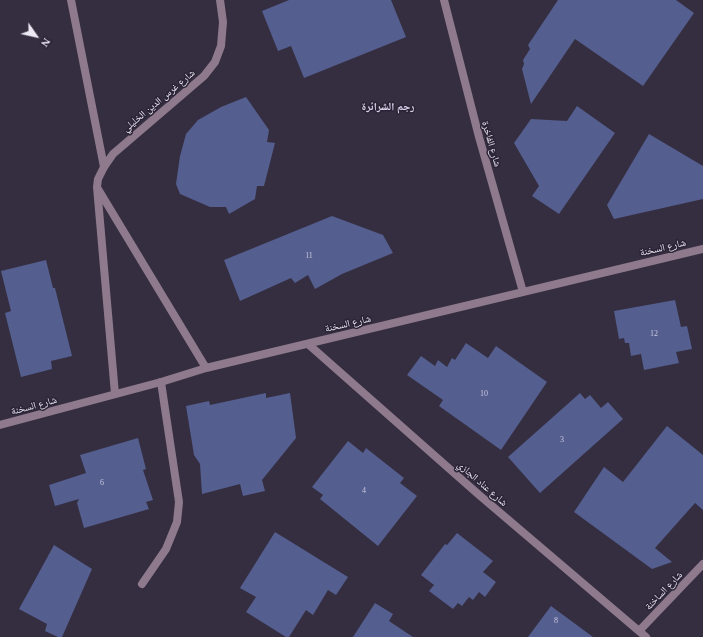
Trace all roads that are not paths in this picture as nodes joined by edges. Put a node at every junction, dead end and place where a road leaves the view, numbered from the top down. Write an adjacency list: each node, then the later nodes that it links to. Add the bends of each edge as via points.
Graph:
1 (71, 0): 4 (street)
2 (220, 0): 4 (street, شارع غرس الدين الخليلي, via 223,22 221,46 215,62 204,76 121,146)
3 (444, 0): 7 (street, شارع الفاخرة)
4 (104, 167): 5 (street, شارع غرس الدين الخليلي)
5 (97, 187): 9 (street); 11 (street, شارع غرس الدين الخليلي)
6 (703, 249): 7 (street, شارع السخنة)
7 (523, 292): 8 (street, شارع السخنة)
8 (308, 344): 9 (street, شارع السخنة); 15 (street, شارع عناد الجازي)
9 (206, 368): 10 (street, شارع السخنة)
10 (161, 382): 11 (street, شارع السخنة); 14 (street, via 179,502 177,522 166,549)
11 (115, 394): 12 (street, شارع السخنة)
12 (0, 425)
13 (703, 564): 15 (street, شارع الساخنة)
14 (142, 584)
15 (639, 631): 16 (street, شارع عناد الجازي)
16 (646, 637)

